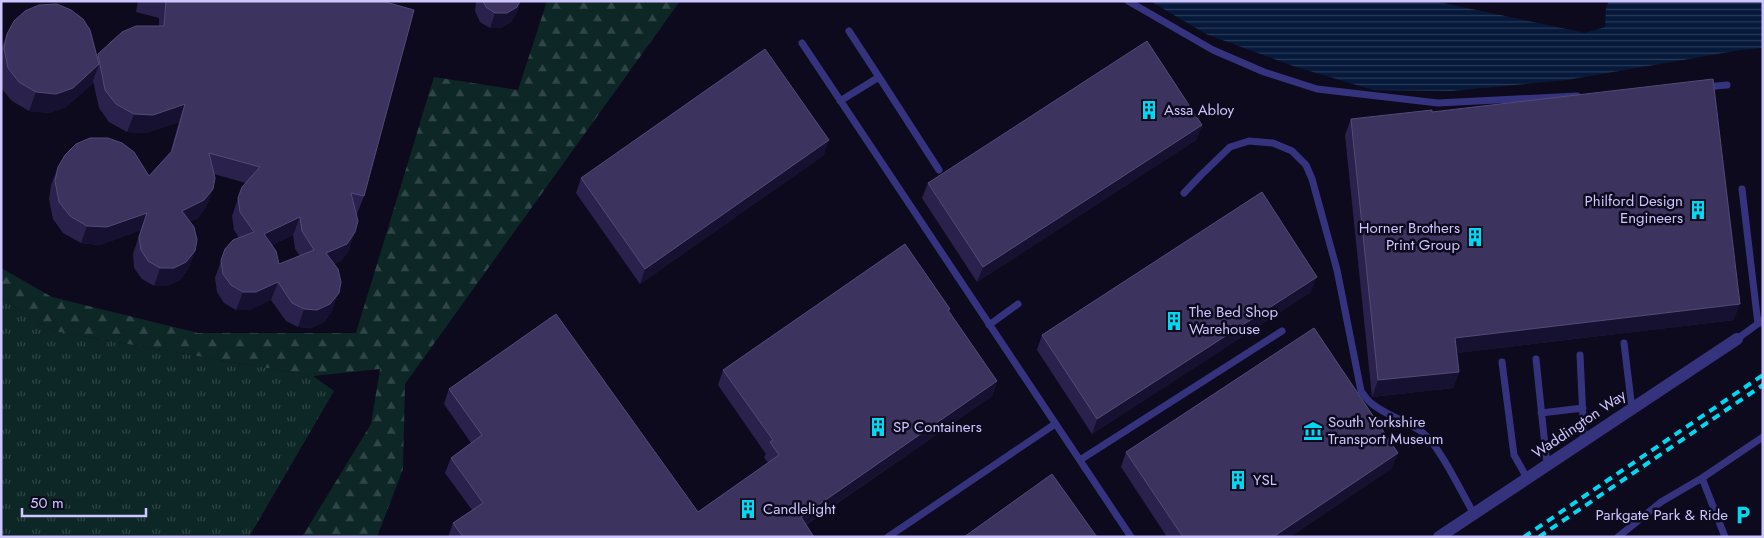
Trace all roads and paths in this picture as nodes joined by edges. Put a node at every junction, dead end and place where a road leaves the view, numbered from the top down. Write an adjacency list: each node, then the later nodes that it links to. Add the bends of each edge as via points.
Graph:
1 (1128, 1): 7 (lane, via 1213,50 1264,72 1317,89 1438,103)
2 (849, 31): 4 (lane)
3 (802, 43): 8 (lane)
4 (879, 77): 8 (lane); 9 (lane)
5 (1727, 86): 6 (lane)
6 (1698, 88)
7 (1581, 96)
8 (840, 101): 14 (lane)
9 (939, 170)
10 (1742, 188): 13 (lane)
11 (1184, 193): 31 (lane, via 1230,147 1249,141 1273,143 1292,152 1306,165 1337,270 1361,391 1370,403 1410,424 1433,442)
12 (1018, 304): 14 (lane)
13 (1760, 322): 16 (lane)
14 (989, 325): 24 (lane)
15 (1282, 331): 27 (lane)
16 (1737, 339): 22 (street, Waddington Way)
17 (1624, 343): 22 (lane)
18 (1580, 355): 21 (lane)
19 (1536, 359): 23 (lane)
20 (1502, 362): 29 (lane, via 1514,455)
21 (1583, 408): 23 (lane); 26 (lane)
22 (1632, 409): 26 (street, Waddington Way)
23 (1541, 413): 28 (lane)
24 (1055, 424): 27 (lane); 32 (lane)
25 (1763, 437): 30 (lane)
26 (1584, 440): 28 (street, Waddington Way)
27 (1080, 460): 33 (lane)
28 (1547, 466): 29 (street, Waddington Way)
29 (1527, 478): 31 (street, Waddington Way)
30 (1702, 478): 35 (lane, via 1661,502); 36 (lane)
31 (1474, 514): 34 (street, Waddington Way)
32 (888, 537)
33 (1131, 537)
34 (1439, 537)
35 (1618, 537)
36 (1725, 537)

